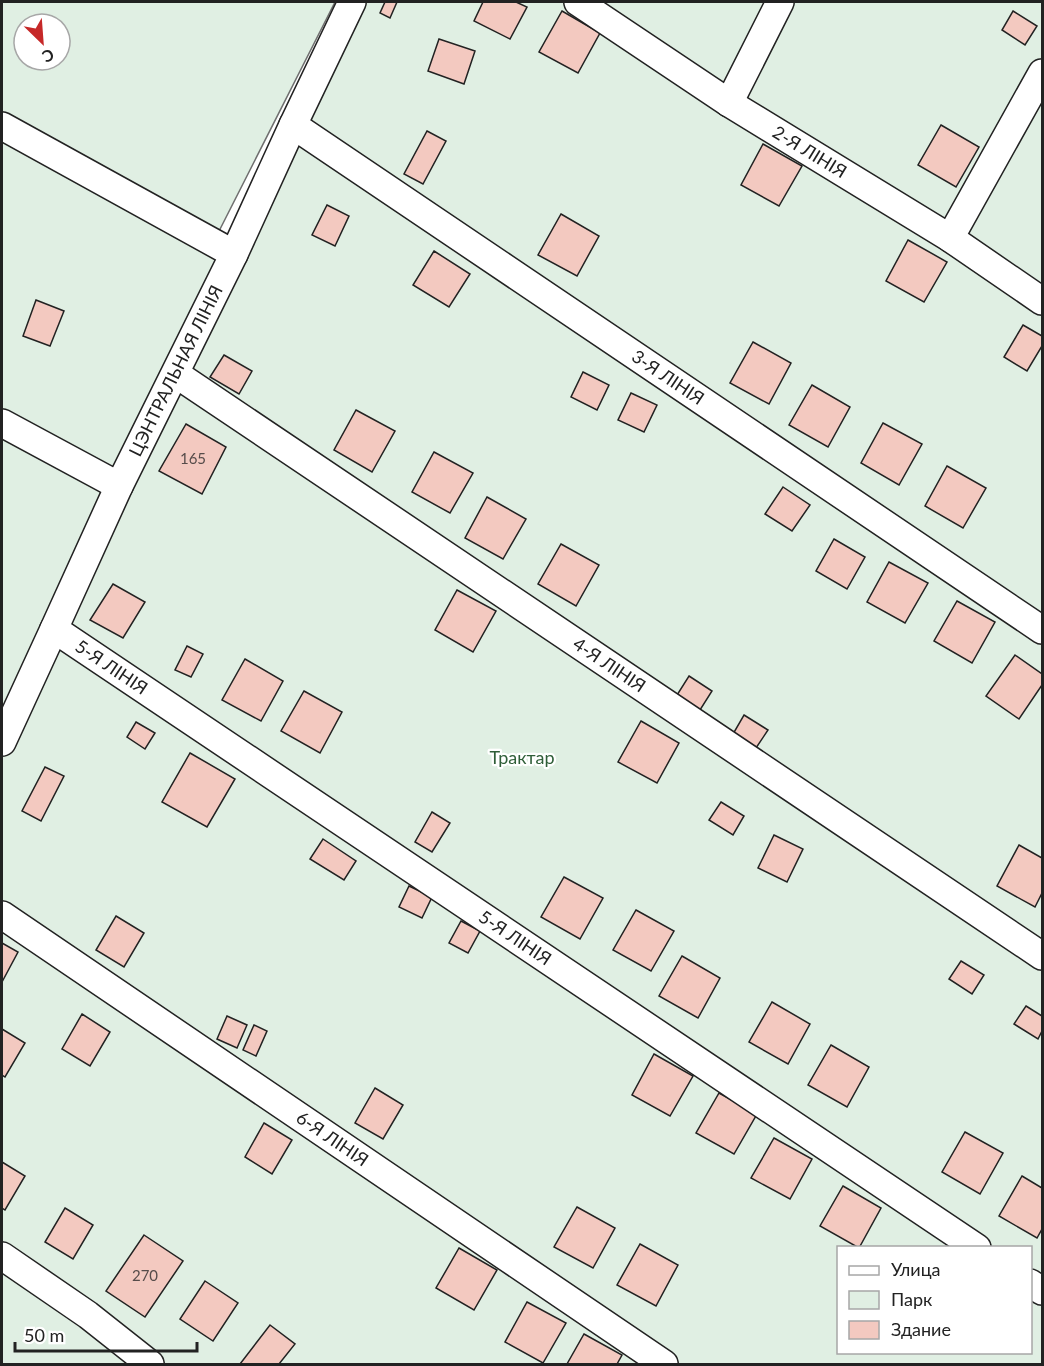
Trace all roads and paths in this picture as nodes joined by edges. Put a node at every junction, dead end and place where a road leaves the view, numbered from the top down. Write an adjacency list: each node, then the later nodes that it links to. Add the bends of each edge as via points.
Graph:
1 (352, 2): 6 (street, ЦЭНТРАЛЬНАЯ ЛІНІЯ)
2 (578, 2): 5 (street, 2-Я ЛІНІЯ)
3 (780, 2): 5 (street)
4 (1042, 73): 8 (street)
5 (729, 103): 8 (street, 2-Я ЛІНІЯ)
6 (293, 125): 9 (street, ЦЭНТРАЛЬНАЯ ЛІНІЯ); 15 (street, 3-Я ЛІНІЯ)
7 (2, 126): 9 (street)
8 (950, 238): 10 (street, 2-Я ЛІНІЯ)
9 (234, 254): 11 (street, ЦЭНТРАЛЬНАЯ ЛІНІЯ)
10 (1042, 301)
11 (176, 374): 13 (street, ЦЭНТРАЛЬНАЯ ЛІНІЯ); 19 (street, 4-Я ЛІНІЯ)
12 (2, 423): 13 (street)
13 (118, 486): 14 (street, ЦЭНТРАЛЬНАЯ ЛІНІЯ)
14 (54, 629): 16 (street, ЦЭНТРАЛЬНАЯ ЛІНІЯ); 20 (street, 5-Я ЛІНІЯ)
15 (1042, 630)
16 (7, 714): 17 (street, ЦЭНТРАЛЬНАЯ ЛІНІЯ)
17 (2, 742)
18 (2, 915): 23 (street, 6-Я ЛІНІЯ)
19 (1042, 956)
20 (974, 1246)
21 (2, 1256): 22 (street, via 88,1315)
22 (150, 1365)
23 (664, 1365)

